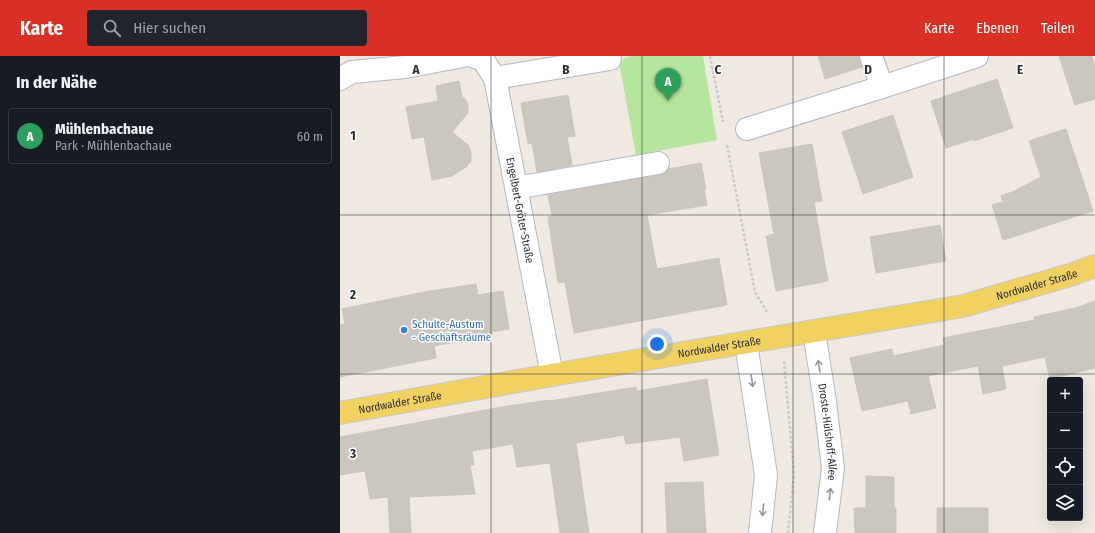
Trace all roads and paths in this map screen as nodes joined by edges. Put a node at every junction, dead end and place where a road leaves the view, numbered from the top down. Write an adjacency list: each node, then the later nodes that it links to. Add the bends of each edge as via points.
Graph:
1 (463, 56): 8 (street, via 405,67 352,72)
2 (472, 56): 7 (street, Engelbert-Gröter-Straße, via 483,60)
3 (710, 56): 10 (path)
4 (871, 56): 9 (street)
5 (977, 56): 9 (street)
6 (610, 59): 7 (street)
7 (495, 78): 14 (street, Engelbert-Gröter-Straße)
8 (340, 79)
9 (882, 87): 11 (street)
10 (723, 126)
11 (747, 129)
12 (726, 141): 17 (path, via 755,292)
13 (658, 163): 14 (street)
14 (516, 188): 19 (street, Engelbert-Gröter-Straße)
15 (1095, 266): 16 (main road, Nordwalder Straße, via 963,306)
16 (814, 332): 17 (main road, Nordwalder Straße); 23 (street, Droste-Hülshoff-Allee, one-way to 16, via 833,468)
17 (782, 336): 18 (main road, Nordwalder Straße); 22 (path, via 794,474)
18 (746, 343): 19 (main road, Nordwalder Straße); 21 (street, one-way to 21, via 766,475)
19 (552, 375): 20 (main road, Nordwalder Straße)
20 (340, 413)
21 (760, 533)
22 (788, 533)
23 (825, 533)

